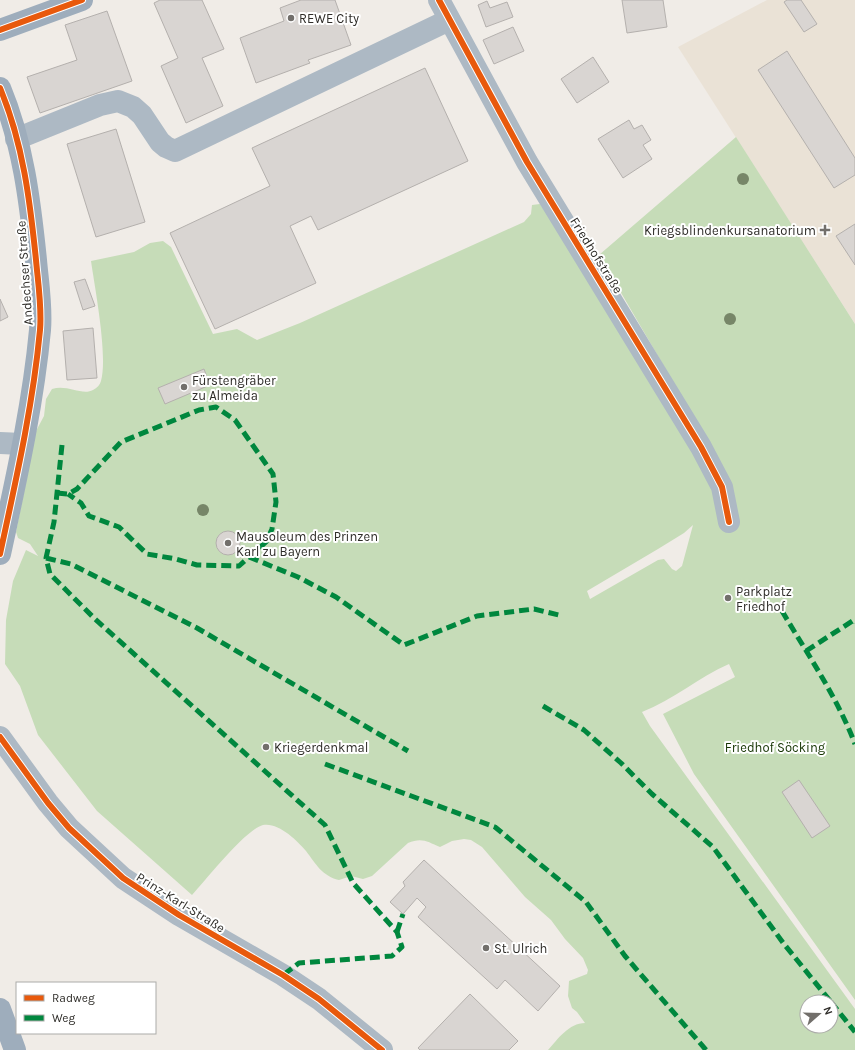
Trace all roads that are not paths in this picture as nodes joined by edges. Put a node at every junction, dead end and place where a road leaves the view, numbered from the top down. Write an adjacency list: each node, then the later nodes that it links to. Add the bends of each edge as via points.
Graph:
1 (82, 0): 4 (street)
2 (439, 0): 3 (street, Friedhofstraße)
3 (450, 20): 6 (street, via 175,151 160,142 142,115 133,107 118,101 100,105); 9 (street, Friedhofstraße, via 527,162 701,448 722,487)
4 (0, 29)
5 (0, 88): 6 (street, Andechser Straße, via 9,109)
6 (16, 139): 8 (street, Andechser Straße, via 29,194 40,328)
7 (0, 443): 8 (street)
8 (22, 444): 10 (street, Andechser Straße)
9 (729, 522)
10 (0, 554)
11 (0, 737): 14 (street, Prinz-Karl-Straße, via 69,828 123,878 179,915 319,999)
12 (0, 1009): 13 (street)
13 (15, 1050)
14 (382, 1050)

